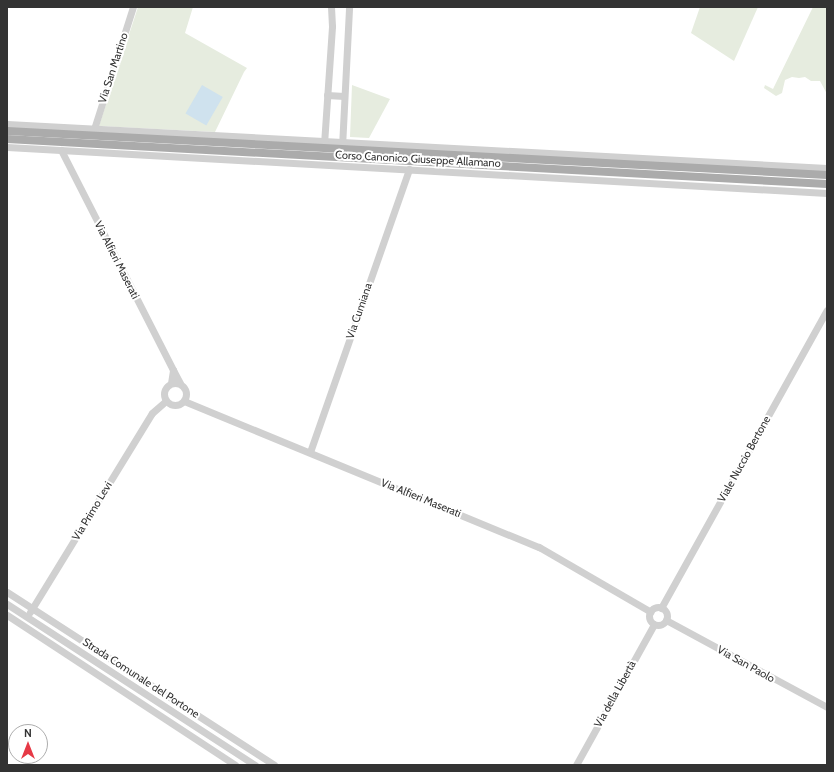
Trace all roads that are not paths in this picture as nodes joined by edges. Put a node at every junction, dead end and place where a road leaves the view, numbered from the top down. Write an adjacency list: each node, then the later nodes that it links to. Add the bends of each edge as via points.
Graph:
1 (133, 7): 7 (street, Via San Martino)
2 (331, 7): 4 (street)
3 (349, 7): 5 (street)
4 (327, 95): 5 (street); 10 (street)
5 (344, 96): 12 (street)
6 (7, 124): 7 (street, Corso Canonico Giuseppe Allamano)
7 (94, 129): 10 (street, Corso Canonico Giuseppe Allamano)
8 (7, 131): 10 (main road, Corso Canonico Giuseppe Allamano)
9 (7, 139): 12 (main road, Corso Canonico Giuseppe Allamano)
10 (324, 145): 12 (main road, Corso Canonico Giuseppe Allamano)
11 (7, 147): 13 (street, Corso Canonico Giuseppe Allamano)
12 (341, 149): 14 (street); 15 (street, Corso Canonico Giuseppe Allamano); 17 (main road, Corso Canonico Giuseppe Allamano); 18 (main road, Corso Canonico Giuseppe Allamano)
13 (61, 150): 14 (street, Corso Canonico Giuseppe Allamano); 21 (street, Via Alfieri Maserati)
14 (341, 166): 16 (street, Corso Canonico Giuseppe Allamano)
15 (827, 168)
16 (409, 169): 19 (street, Corso Canonico Giuseppe Allamano); 26 (street, Via Cumiana)
17 (827, 175)
18 (827, 184)
19 (827, 192)
20 (827, 310): 30 (street, Viale Nuccio Bertone)
21 (173, 370): 22 (street); 23 (street)
22 (171, 383): 23 (street); 24 (street, via 164,388)
23 (180, 383): 25 (street, via 186,392)
24 (166, 401): 25 (street, via 176,405); 29 (street, Via Primo Levi, via 152,413)
25 (184, 401): 26 (street, Via Alfieri Maserati)
26 (310, 452): 31 (street, Via Alfieri Maserati, via 539,547)
27 (7, 592): 29 (street, Strada Comunale del Portone)
28 (8, 604): 33 (street, Strada Comunale del Portone)
29 (33, 608): 33 (street, Via Primo Levi); 40 (street, Strada Comunale del Portone)
30 (662, 608): 31 (street, via 657,607); 34 (street, via 667,614)
31 (650, 612): 35 (street, via 650,620)
32 (7, 615): 36 (street, Strada Comunale del Portone)
33 (27, 617): 36 (street, Via Primo Levi); 39 (street, Strada Comunale del Portone)
34 (666, 620): 35 (street, via 660,625); 37 (street, Via San Paolo)
35 (654, 624): 41 (street, Via della Libertà)
36 (22, 625): 38 (street, Strada Comunale del Portone)
37 (827, 707)
38 (235, 765)
39 (256, 765)
40 (274, 765)
41 (576, 765)

